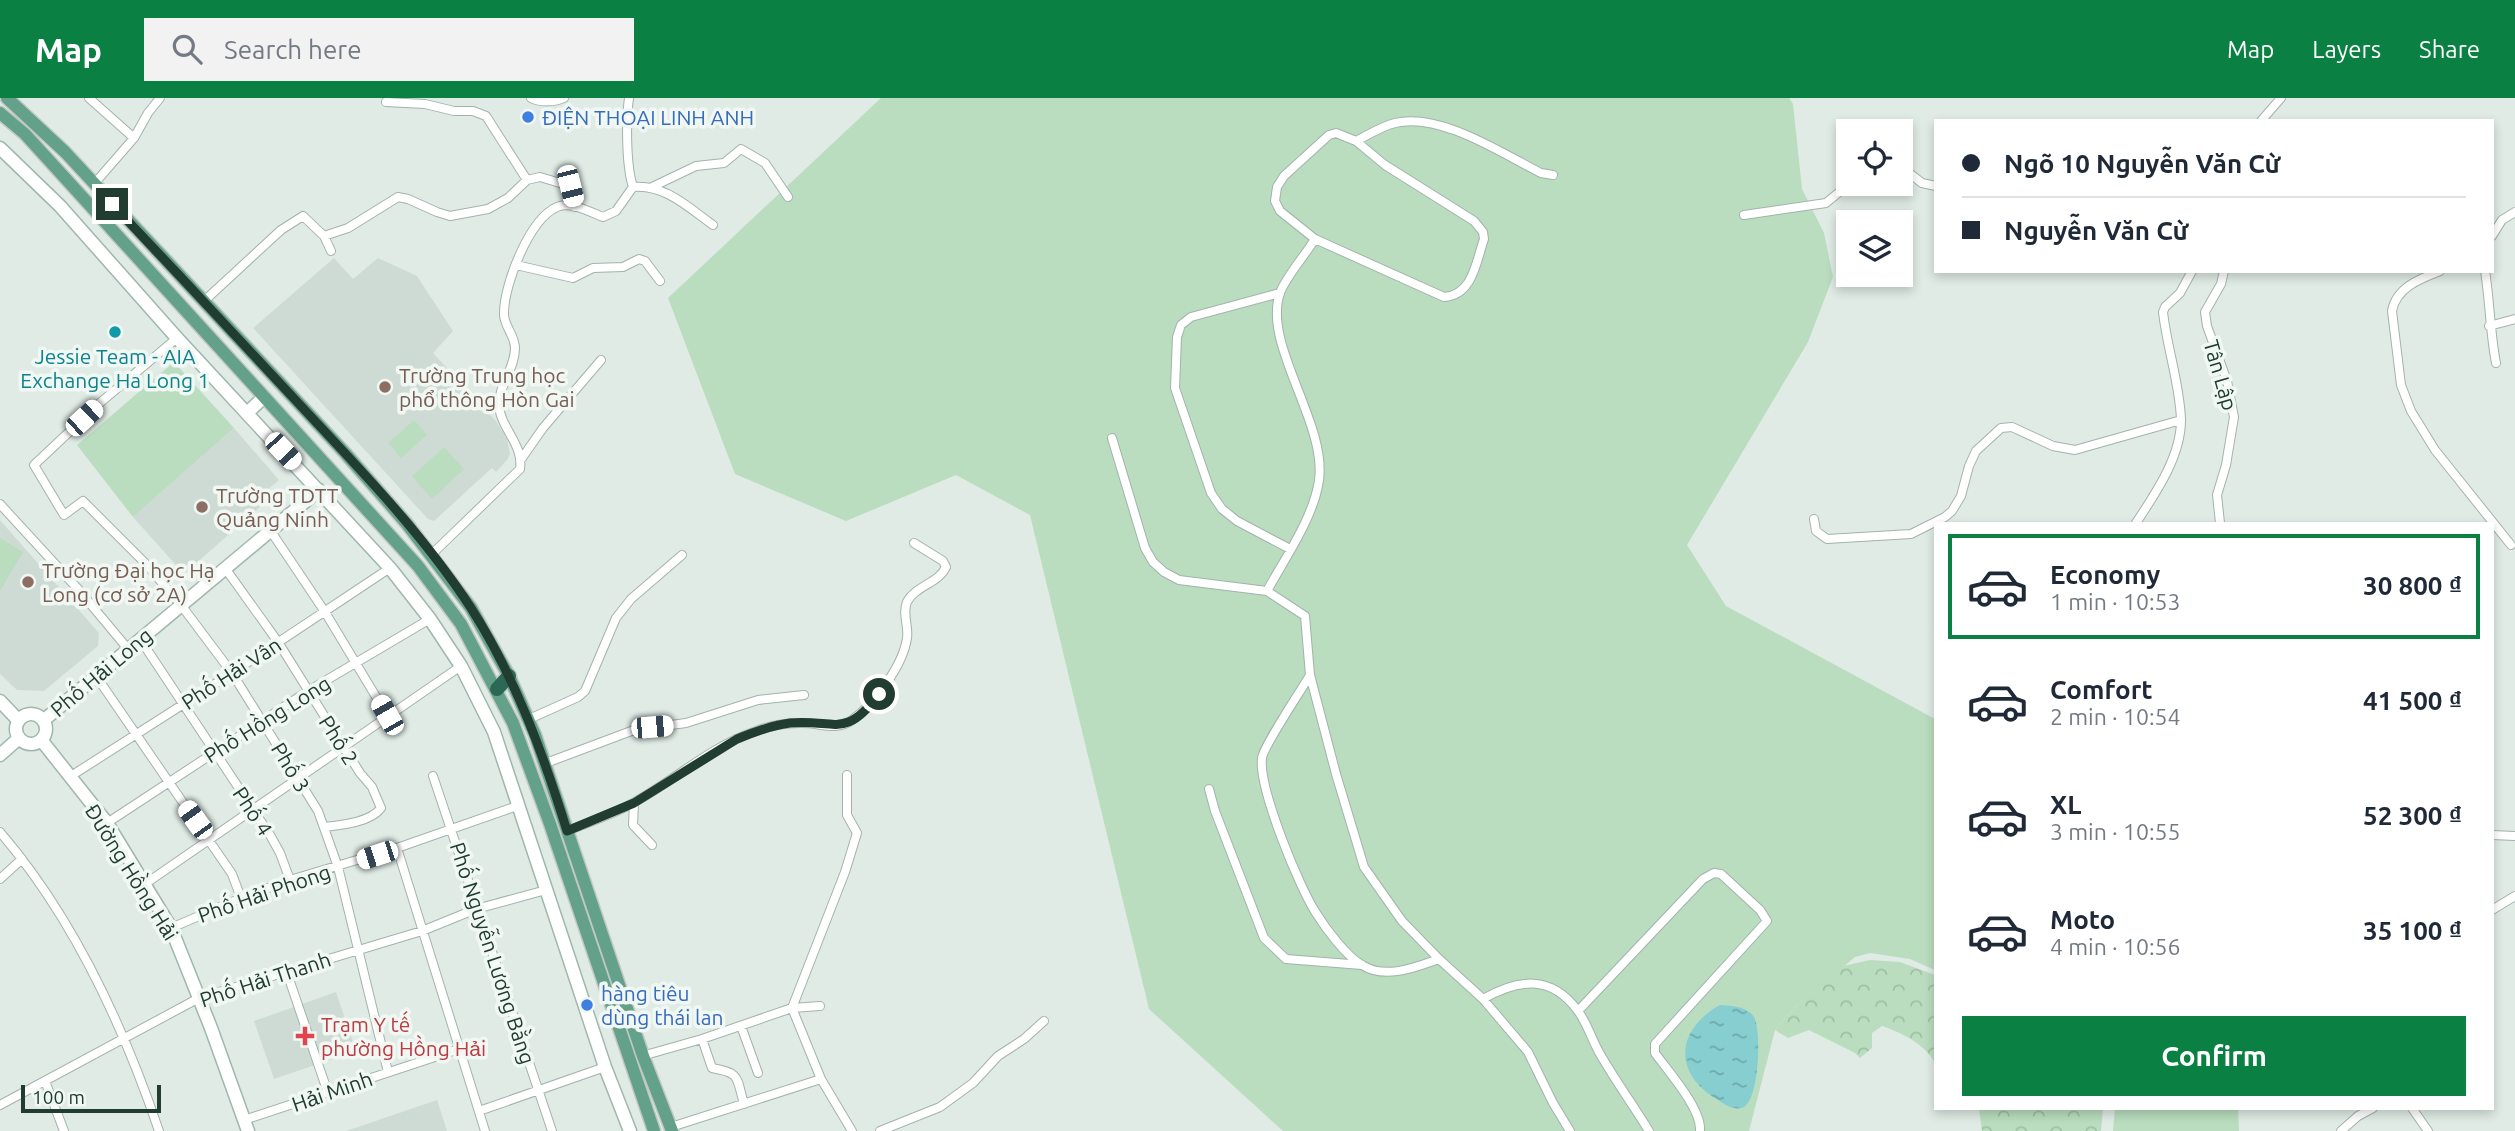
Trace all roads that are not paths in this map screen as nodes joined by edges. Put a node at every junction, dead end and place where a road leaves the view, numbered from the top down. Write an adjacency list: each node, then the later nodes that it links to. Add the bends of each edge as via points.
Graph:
1 (89, 98): 11 (street)
2 (160, 98): 11 (street)
3 (531, 98): 4 (street)
4 (564, 98)
5 (629, 98): 19 (street, via 626,115)
6 (2281, 98): 10 (street)
7 (15, 100): 17 (main road)
8 (386, 103): 16 (street, via 486,116)
9 (0, 113): 44 (main road, via 25,134)
10 (2264, 119)
11 (134, 138): 17 (street)
12 (1356, 141): 14 (street, via 1393,123 1424,121 1453,129 1541,173); 29 (street, via 1342,134 1329,135 1277,187 1275,201 1280,211); 29 (street, via 1479,226 1484,239 1469,284 1463,292 1444,297)
13 (0, 148): 41 (street, via 60,206)
14 (1552, 174)
15 (1913, 176): 18 (street)
16 (527, 180): 23 (street, via 540,177 570,186); 28 (street, via 509,198 488,209 450,216 398,197 348,228)
17 (94, 184): 38 (main road)
18 (1934, 186)
19 (633, 187): 20 (street); 23 (street, via 616,211 603,218)
20 (652, 187): 22 (street, via 696,166 724,163 743,149 765,163); 26 (street)
21 (1836, 195): 25 (street, via 1826,203)
22 (788, 197)
23 (575, 207): 31 (street, via 556,207 541,220)
24 (2515, 212): 27 (street)
25 (1744, 215)
26 (713, 225)
27 (2494, 233)
28 (324, 236): 30 (street); 38 (street, via 303,216 281,230)
29 (1315, 239): 37 (street)
30 (331, 251)
31 (516, 265): 36 (street, via 573,278 593,268 623,267 639,259); 48 (street, via 506,288 503,317 515,349 499,407)
32 (2191, 273): 46 (street, via 2163,312)
33 (2224, 273): 55 (street, Tân Lập, via 2205,312 2234,417 2217,495)
34 (2434, 273): 56 (street, via 2401,291 2393,302 2401,385 2435,450)
35 (2485, 273): 40 (street)
36 (660, 281)
37 (1280, 293): 61 (street, via 1278,326 1314,435 1320,478 1315,499); 61 (street, via 1191,317 1181,325 1175,387 1211,493 1222,509)
38 (203, 302): 62 (main road, via 345,453)
39 (2515, 319): 40 (street)
40 (2490, 326): 43 (street)
41 (177, 338): 45 (street); 67 (street, Phố 3, via 34,465 64,515 83,501)
42 (601, 360): 48 (street)
43 (2496, 362)
44 (264, 397): 45 (street); 79 (main road, via 418,566 461,624)
45 (247, 412): 49 (street)
46 (2181, 420): 53 (street, via 2075,450 2053,446 2012,427 2001,428 1976,451 1952,511); 54 (street, via 2171,461)
47 (1112, 438): 66 (street, via 1153,562 1179,580)
48 (522, 458): 62 (street, via 515,476)
49 (319, 490): 58 (street, Phố Hải Long); 65 (street)
50 (0, 504): 72 (street)
51 (1814, 519): 52 (street, via 1816,531 1827,539 1910,534)
52 (1934, 522)
53 (1935, 522)
54 (2137, 522)
55 (2220, 522)
56 (2493, 522)
57 (2494, 524): 60 (street)
58 (270, 530): 64 (street, Phố Hải Long); 68 (street)
59 (914, 542): 102 (street, via 943,561 945,570 907,602 905,647 879,694 865,709 842,725 787,723 754,732)
60 (2511, 545)
61 (1290, 549): 66 (street)
62 (432, 554): 78 (main road, via 471,608)
63 (682, 555): 88 (street, via 621,611 585,691)
64 (225, 568): 67 (street, Phố Hải Long); 71 (street, Phố 2)
65 (390, 568): 68 (street, Phố Hải Vân); 69 (street)
66 (1267, 591): 76 (street, via 1305,616)
67 (181, 605): 70 (street, Phố Hải Long); 75 (street, Phố 3)
68 (325, 612): 71 (street, Phố Hải Vân); 73 (street)
69 (430, 619): 73 (street, Phố Hồng Long); 74 (street)
70 (140, 639): 72 (street, Phố Hải Long); 83 (street, Phố 4)
71 (278, 642): 75 (street, Phố Hải Vân); 80 (street, Phố 2)
72 (128, 649): 77 (street, Phố Hải Long)
73 (357, 664): 80 (street, Phố Hồng Long); 84 (street)
74 (461, 666): 84 (street); 103 (street, via 494,732)
75 (232, 673): 83 (street, Phố Hải Vân); 87 (street, Phố 3)
76 (1310, 675): 128 (street, via 1364,867 1402,921); 129 (street, via 1262,756 1264,781 1286,851 1315,912)
77 (96, 676): 86 (street, Phố Hải Long); 89 (street)
78 (509, 676): 79 (highway); 88 (main road)
79 (496, 689): 142 (main road, via 550,824)
80 (308, 691): 87 (street, Phố Hồng Long); 92 (street, Phố 2)
81 (804, 695): 95 (street, via 758,700 686,723 634,730)
82 (0, 701): 85 (street)
83 (183, 704): 89 (street, Phố Hải Vân); 93 (street, Phố 4)
84 (387, 715): 92 (street)
85 (18, 720): 86 (street, via 36,714); 90 (street)
86 (44, 720): 91 (street, via 47,727)
87 (262, 720): 93 (street, Phố Hồng Long); 99 (street, Phố 3)
88 (527, 720): 95 (main road)
89 (134, 734): 97 (street, Phố Hải Vân); 100 (street)
90 (18, 739): 91 (street, via 34,745); 94 (street)
91 (42, 741): 97 (street, Đường Hồng Hải)
92 (343, 747): 99 (street); 106 (street, Phố 2, via 376,795 380,811)
93 (214, 751): 100 (street, Phố Hồng Long); 104 (street, Phố 4)
94 (0, 755)
95 (546, 763): 108 (main road)
96 (847, 775): 134 (street, via 847,816 857,833)
97 (71, 776): 105 (street, Đường Hồng Hải)
98 (433, 776): 107 (street, Phố Nguyễn Lương Bằng)
99 (298, 778): 104 (street); 106 (street, Phố 3)
100 (168, 783): 105 (street, Phố Hồng Long); 112 (street)
101 (1209, 789): 129 (street, via 1264,938 1286,959)
102 (634, 803): 108 (street); 113 (street, via 633,825)
103 (517, 806): 107 (street, Phố Hải Phong); 120 (street)
104 (252, 808): 112 (street); 118 (street, Phố 4, via 280,853)
105 (107, 823): 119 (street, Đường Hồng Hải)
106 (326, 827): 116 (street, Phố 3)
107 (452, 829): 114 (street, Phố Hải Phong); 123 (street, Phố Nguyễn Lương Bằng)
108 (567, 831): 141 (main road)
109 (0, 832): 115 (street)
110 (2494, 835): 111 (street)
111 (2515, 836)
112 (208, 839): 119 (street); 122 (street)
113 (652, 845)
114 (397, 848): 116 (street, Phố Hải Phong); 126 (street)
115 (22, 859): 117 (street); 138 (street, via 89,965)
116 (338, 867): 118 (street, Phố Hải Phong); 127 (street, Phố 3)
117 (0, 879)
118 (290, 880): 122 (street, Phố Hải Phong)
119 (145, 884): 125 (street, Đường Hồng Hải)
120 (546, 890): 123 (street, Phố Hải Thanh); 143 (street)
121 (2515, 896): 124 (street)
122 (242, 898): 125 (street, Phố Hải Phong)
123 (479, 908): 126 (street, Phố Hải Thanh); 148 (street, Phố Nguyễn Lương Bằng)
124 (2494, 909)
125 (171, 928): 131 (street, Đường Hồng Hải)
126 (422, 931): 127 (street, Phố Hải Thanh); 140 (street)
127 (357, 950): 130 (street, Phố Hải Thanh); 144 (street, Phố 3)
128 (1439, 959): 129 (street, via 1398,971 1382,972); 132 (street)
129 (1362, 965)
130 (286, 970): 131 (street, Phố Hải Thanh); 149 (street)
131 (199, 998): 138 (street, Phố Hải Thanh); 155 (street, Đường Hồng Hải)
132 (1483, 999): 135 (street, via 1503,988 1540,983 1556,990); 165 (street, via 1528,1052)
133 (820, 1006): 134 (street)
134 (792, 1008): 137 (street); 146 (street)
135 (1578, 1011): 166 (street); 167 (street, via 1703,878 1721,874 1760,910 1767,922 1655,1044 1655,1053 1689,1100)
136 (1044, 1020): 164 (street, via 940,1107)
137 (741, 1026): 139 (street); 145 (street)
138 (123, 1037): 147 (street, Phố Hải Thanh); 158 (street)
139 (702, 1039): 141 (street); 150 (street, via 712,1068 736,1076)
140 (459, 1049): 144 (street, Hải Minh); 153 (street)
141 (643, 1056): 142 (street); 156 (main road)
142 (629, 1060): 162 (main road)
143 (605, 1067): 148 (street); 161 (street)
144 (388, 1072): 149 (street, Hải Minh)
145 (758, 1073)
146 (821, 1079): 150 (street); 163 (street)
147 (45, 1082): 151 (street, Phố Hải Thanh); 157 (street)
148 (538, 1090): 153 (street); 160 (street, Phố Nguyễn Lương Bằng)
149 (328, 1093): 155 (street, Hải Minh)
150 (744, 1104): 156 (street)
151 (0, 1105)
152 (2413, 1110): 169 (street)
153 (478, 1111): 159 (street)
154 (2355, 1112): 168 (street)
155 (246, 1126)
156 (672, 1129)
157 (64, 1131)
158 (159, 1131)
159 (485, 1131)
160 (552, 1131)
161 (629, 1131)
162 (654, 1131)
163 (852, 1131)
164 (880, 1131)
165 (1570, 1131)
166 (1649, 1131)
167 (1700, 1131)
168 (2341, 1131)
169 (2428, 1131)

